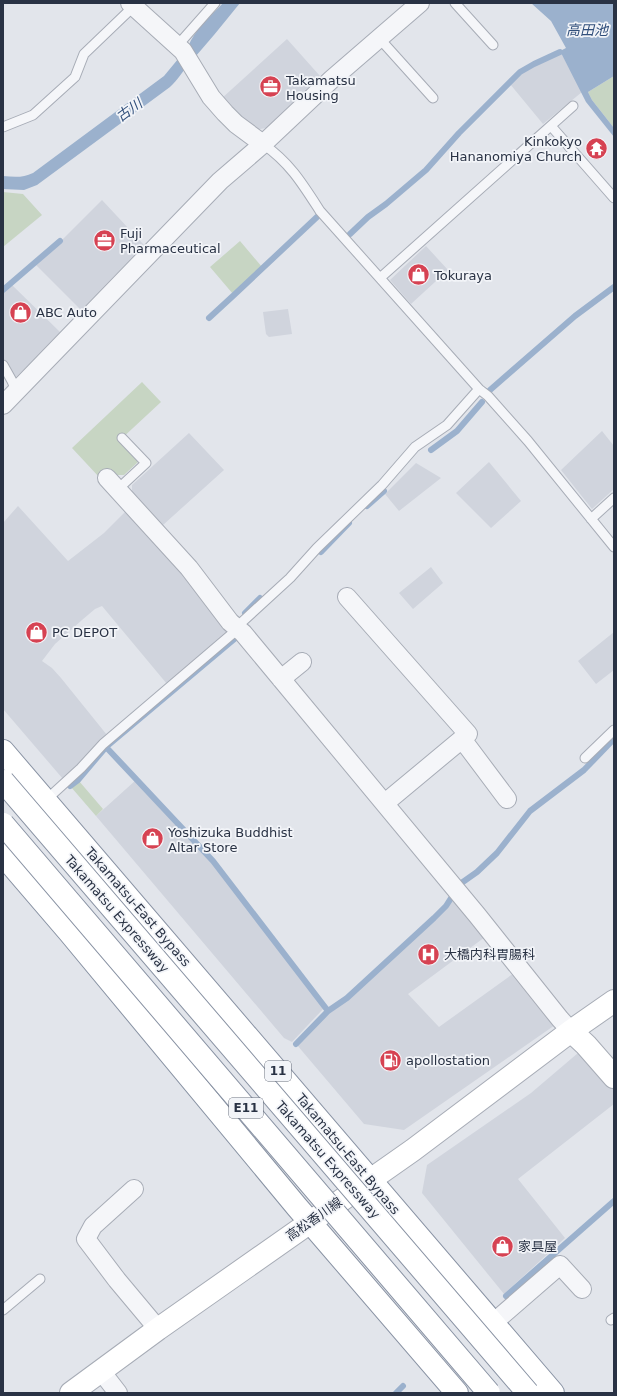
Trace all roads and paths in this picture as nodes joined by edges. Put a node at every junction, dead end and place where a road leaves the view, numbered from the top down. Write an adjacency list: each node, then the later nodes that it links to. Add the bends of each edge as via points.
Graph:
1 (215, 3): 7 (lane)
2 (420, 3): 5 (street)
3 (455, 3): 6 (lane)
4 (132, 5): 7 (street); 11 (lane, via 84,54 75,78 33,115)
5 (379, 38): 8 (lane); 12 (street)
6 (493, 45)
7 (184, 54): 12 (street, via 211,97 225,113)
8 (433, 98)
9 (573, 106): 10 (lane)
10 (551, 126): 13 (lane); 14 (lane)
11 (3, 127)
12 (263, 144): 14 (lane, via 289,165 320,211); 17 (street, via 220,181)
13 (614, 198)
14 (380, 278): 16 (lane)
15 (3, 365): 17 (lane)
16 (479, 388): 22 (lane, via 528,441); 25 (lane, via 447,424 416,448 290,578)
17 (16, 391): 18 (street)
18 (3, 405)
19 (122, 438): 20 (lane, via 146,463)
20 (112, 484): 25 (street, via 189,568)
21 (614, 498): 22 (lane)
22 (591, 519): 23 (lane)
23 (614, 546)
24 (347, 597): 29 (street, via 468,734)
25 (237, 628): 27 (street); 34 (lane, via 103,744)
26 (302, 662): 27 (street)
27 (281, 679): 35 (street)
28 (614, 730): 31 (lane)
29 (462, 739): 33 (street); 35 (street)
30 (3, 751): 34 (main road, Takamatsu-East Bypass / 11)
31 (585, 758)
32 (3, 781): 54 (main road, Takamatsu Expressway / E11, bridge)
33 (507, 799)
34 (46, 800): 41 (main road, Takamatsu-East Bypass / 11)
35 (385, 804): 39 (street)
36 (3, 824): 53 (main road, E11, bridge)
37 (3, 855): 43 (main road)
38 (614, 1001): 39 (main road, 高松香川線)
39 (571, 1031): 40 (main road); 41 (main road, 高松香川線)
40 (614, 1077)
41 (371, 1180): 43 (main road, 高松香川線); 47 (main road, Takamatsu-East Bypass / 11)
42 (134, 1189): 48 (street, via 93,1226 86,1239)
43 (310, 1222): 48 (main road, 高松香川線); 52 (main road)
44 (40, 1279): 46 (lane)
45 (582, 1289): 47 (street, via 560,1264)
46 (3, 1310)
47 (493, 1323): 55 (main road, Takamatsu-East Bypass / 11)
48 (158, 1329): 49 (main road, 高松香川線)
49 (101, 1371): 50 (main road, 高松香川線); 51 (street)
50 (71, 1393)
51 (118, 1393)
52 (457, 1393)
53 (489, 1393)
54 (528, 1393)
55 (553, 1393)

